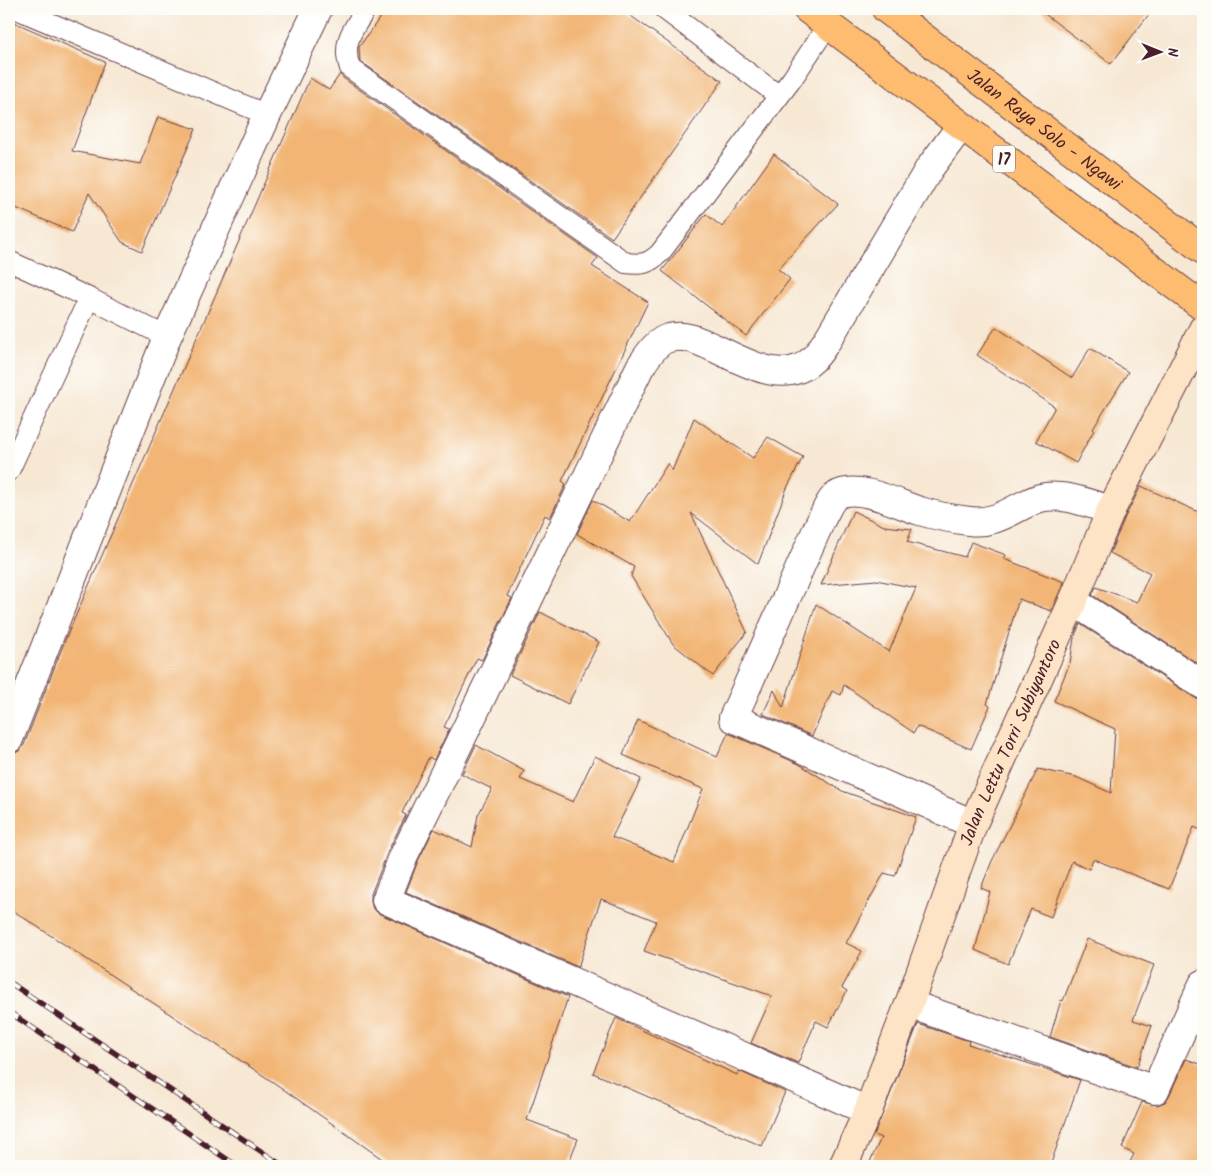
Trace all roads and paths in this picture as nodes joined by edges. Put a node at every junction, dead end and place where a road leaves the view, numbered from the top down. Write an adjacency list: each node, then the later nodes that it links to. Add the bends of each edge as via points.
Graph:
1 (16, 9): 9 (lane)
2 (318, 9): 9 (street)
3 (366, 9): 8 (lane, via 350,34 346,49 350,68 626,262 638,265 650,262 660,253)
4 (664, 9): 8 (lane)
5 (807, 9): 7 (highway, 17)
6 (886, 9): 11 (highway, Jalan Raya Solo - Ngawi)
7 (828, 25): 8 (lane); 10 (highway, 17)
8 (779, 96)
9 (267, 115): 16 (street)
10 (961, 126): 14 (highway, 17); 25 (street, via 929,170 828,339 812,360 796,371 784,373 762,369 690,337 668,338 653,349 640,367 404,855 386,900)
11 (1203, 250)
12 (9, 261): 13 (lane)
13 (89, 298): 16 (lane); 17 (lane)
14 (1203, 307)
15 (1203, 329): 18 (main road, Jalan Lettu Torri Subiyantoro)
16 (167, 337): 21 (street)
17 (9, 470)
18 (1110, 510): 19 (main road, Jalan Lettu Torri Subiyantoro); 22 (street, via 1070,498 1040,498 991,521 971,522 922,512 864,492 836,496 822,518 733,718)
19 (1073, 601): 20 (street); 22 (main road, Jalan Lettu Torri Subiyantoro)
20 (1203, 685)
21 (9, 739)
22 (973, 824): 24 (main road, Jalan Lettu Torri Subiyantoro)
23 (1203, 984): 24 (street, via 1155,1090)
24 (909, 1004): 25 (main road, Jalan Lettu Torri Subiyantoro)
25 (868, 1112): 26 (main road, Jalan Lettu Torri Subiyantoro)
26 (843, 1166)

